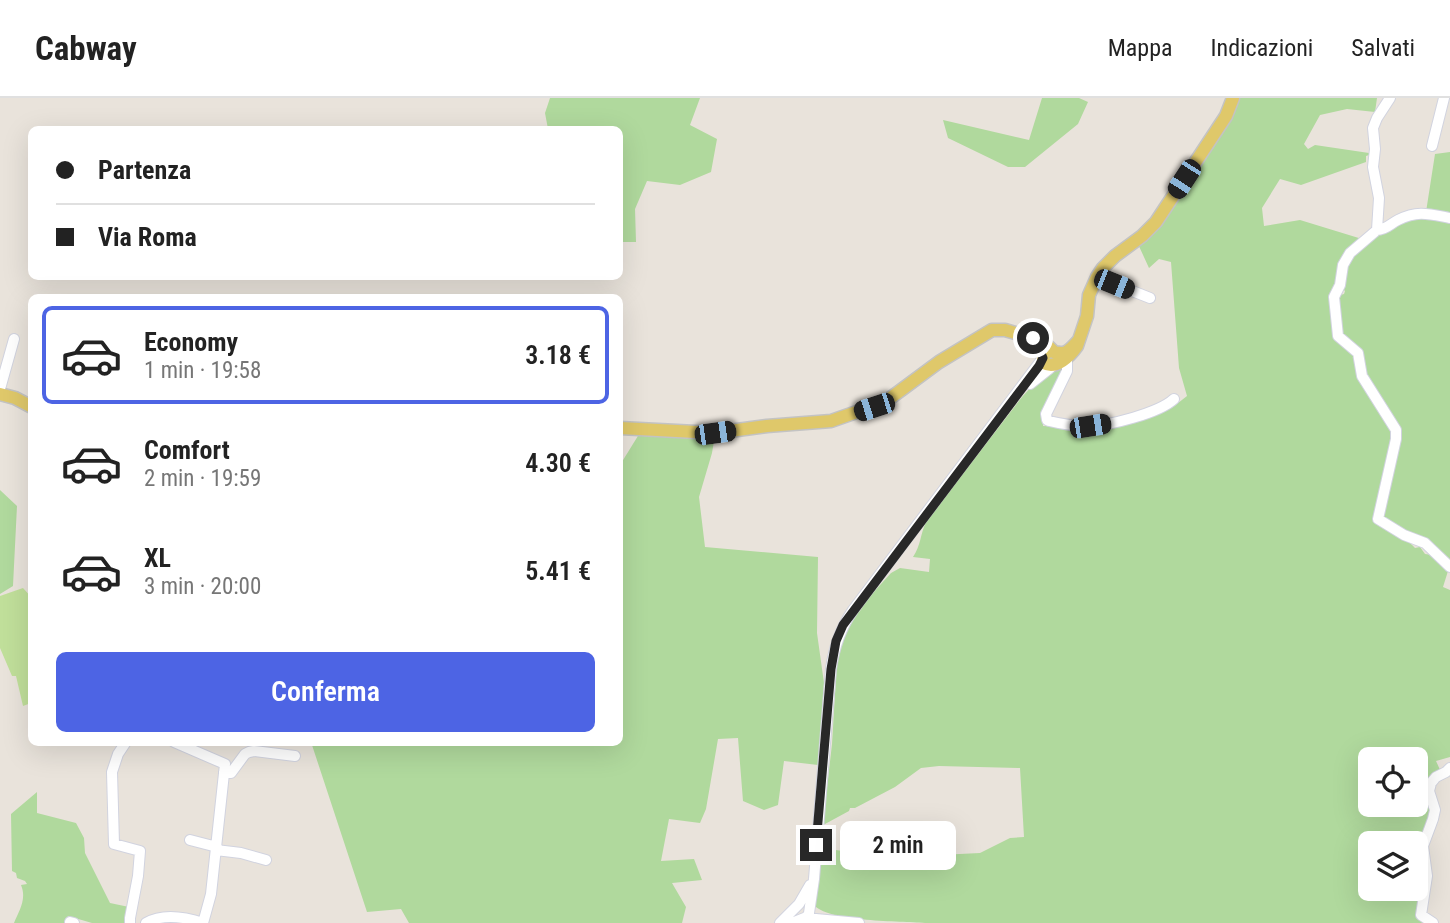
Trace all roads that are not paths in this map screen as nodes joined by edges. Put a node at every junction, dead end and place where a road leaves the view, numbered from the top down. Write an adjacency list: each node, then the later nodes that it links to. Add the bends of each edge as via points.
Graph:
1 (1233, 98): 7 (main road, via 1226,116 1156,222)
2 (1390, 98): 6 (street, via 1373,128)
3 (1444, 98): 4 (street)
4 (1432, 145)
5 (1450, 219): 6 (street, via 1420,213)
6 (1377, 230): 16 (street, via 1343,265 1334,297 1338,336 1358,353 1362,376 1396,430 1378,519 1425,543)
7 (1097, 277): 8 (street); 10 (main road, via 1077,346)
8 (1150, 299)
9 (15, 339): 11 (street)
10 (1053, 358): 13 (street, via 1067,371 1046,414 1049,421 1090,426 1117,422 1169,404); 15 (main road, via 1043,343 992,330 885,402 831,421 715,433); 25 (street, via 1014,399 843,625 831,669 815,860)
11 (0, 388)
12 (0, 394): 14 (main road)
13 (1174, 398)
14 (28, 405)
15 (623, 428)
16 (1450, 567)
17 (125, 746): 27 (street, via 114,764 112,781 114,844 140,851)
18 (183, 746): 21 (street, via 225,764)
19 (295, 755): 21 (street, via 254,751 245,754 231,773)
20 (1450, 768): 33 (street, via 1436,777 1429,791 1434,810 1423,846 1427,876 1421,915)
21 (224, 772): 23 (street)
22 (190, 840): 23 (street)
23 (216, 848): 24 (street); 29 (street, via 212,894)
24 (266, 860)
25 (804, 910): 26 (street); 30 (street); 31 (street)
26 (850, 922): 32 (street)
27 (130, 923)
28 (146, 923): 29 (street, via 160,917)
29 (203, 923)
30 (780, 923)
31 (792, 923)
32 (859, 923)
33 (1433, 923)

